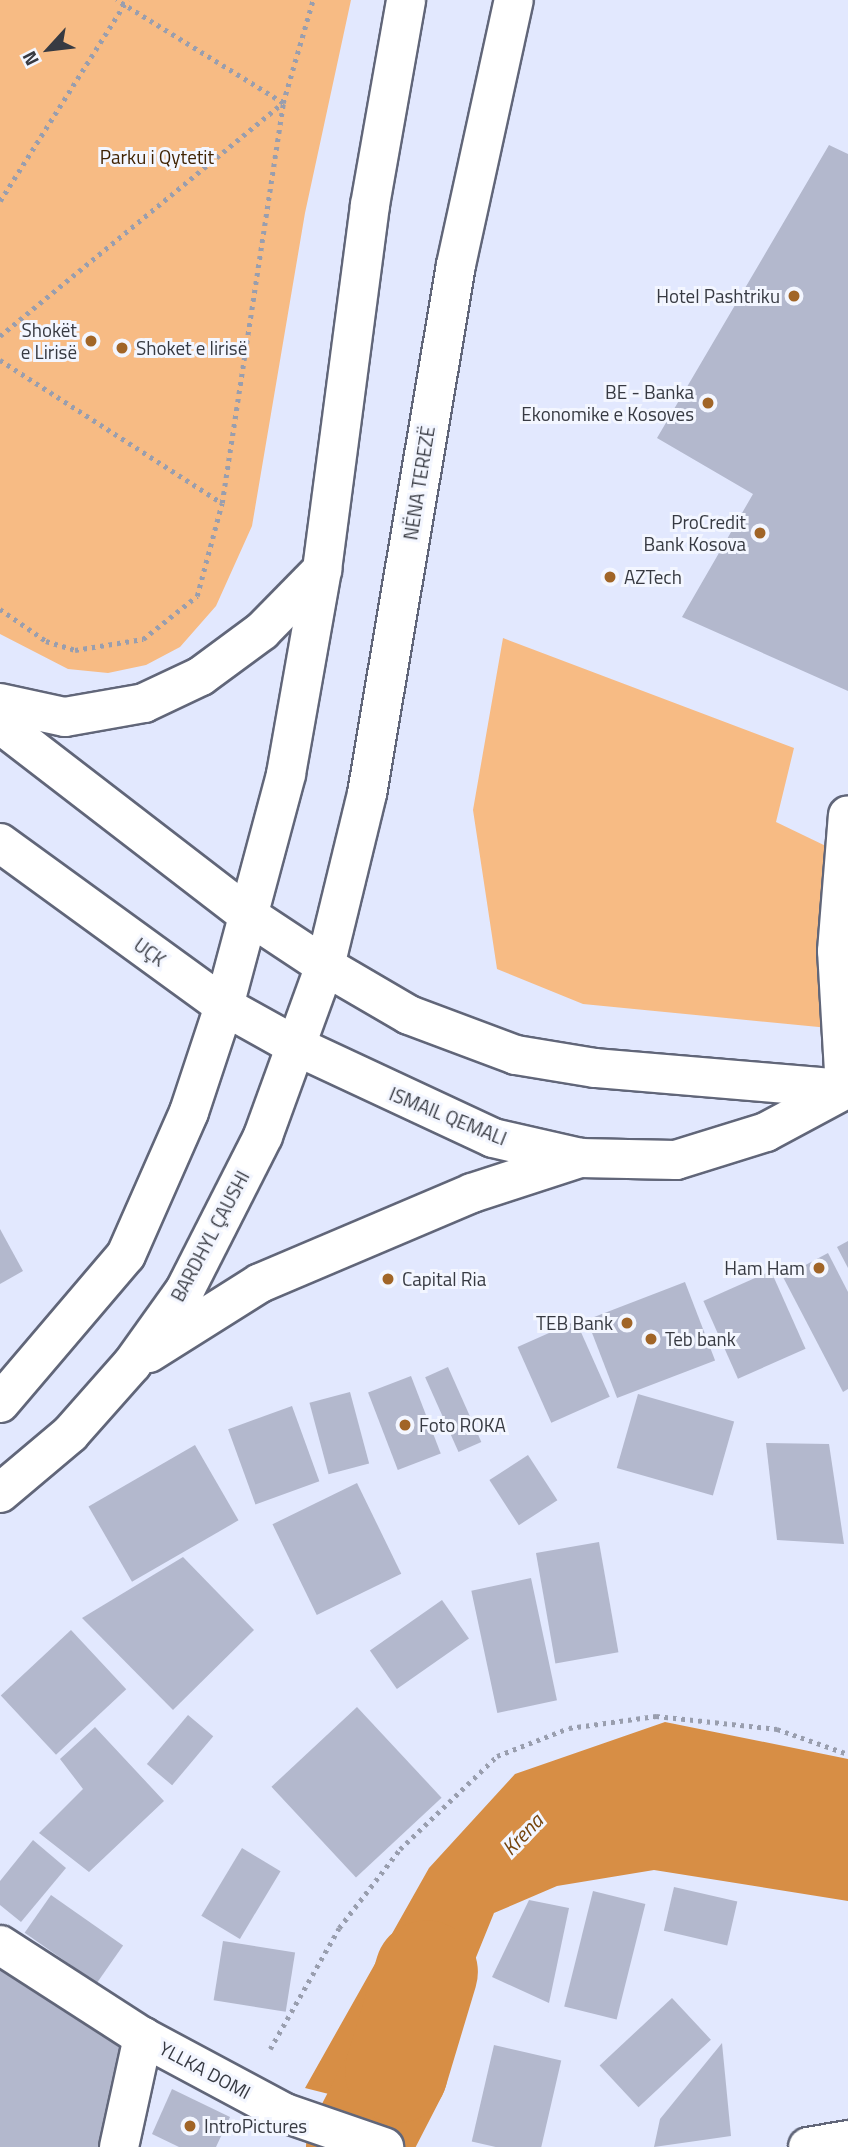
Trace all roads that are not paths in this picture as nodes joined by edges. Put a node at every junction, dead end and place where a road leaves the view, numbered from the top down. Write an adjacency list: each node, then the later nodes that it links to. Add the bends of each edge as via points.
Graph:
1 (405, 0): 3 (main road, via 370,205)
2 (514, 0): 9 (main road, NËNA TEREZË, via 456,265 368,793)
3 (322, 570): 4 (main road, via 252,638 201,676 144,703 65,717); 8 (main road, via 286,774)
4 (0, 703)
5 (0, 724): 8 (main road)
6 (848, 814): 12 (main road, via 837,951)
7 (0, 843): 10 (main road, UÇK)
8 (248, 915): 9 (main road); 10 (main road)
9 (325, 966): 11 (main road, BARDHYL ÇAUSHI); 12 (main road, via 409,1015 516,1055 595,1068)
10 (224, 1006): 11 (main road, ISMAIL QEMALI); 15 (main road, via 189,1112 126,1255)
11 (296, 1046): 13 (main road, ISMAIL QEMALI, via 493,1138); 14 (main road, BARDHYL ÇAUSHI, via 263,1136 191,1278)
12 (846, 1088): 13 (main road, ISMAIL QEMALI, via 766,1132 676,1160)
13 (580, 1158): 14 (main road, via 472,1193 260,1283)
14 (132, 1364): 16 (main road, BARDHYL ÇAUSHI, via 70,1434)
15 (0, 1403)
16 (0, 1493)
17 (0, 1945): 18 (main road, YLLKA DOMI)
18 (144, 2037): 20 (main road, YLLKA DOMI); 21 (main road, YLLKA DOMI, via 285,2113)
19 (848, 2140): 22 (main road)
20 (119, 2147)
21 (384, 2147)
22 (808, 2147)

